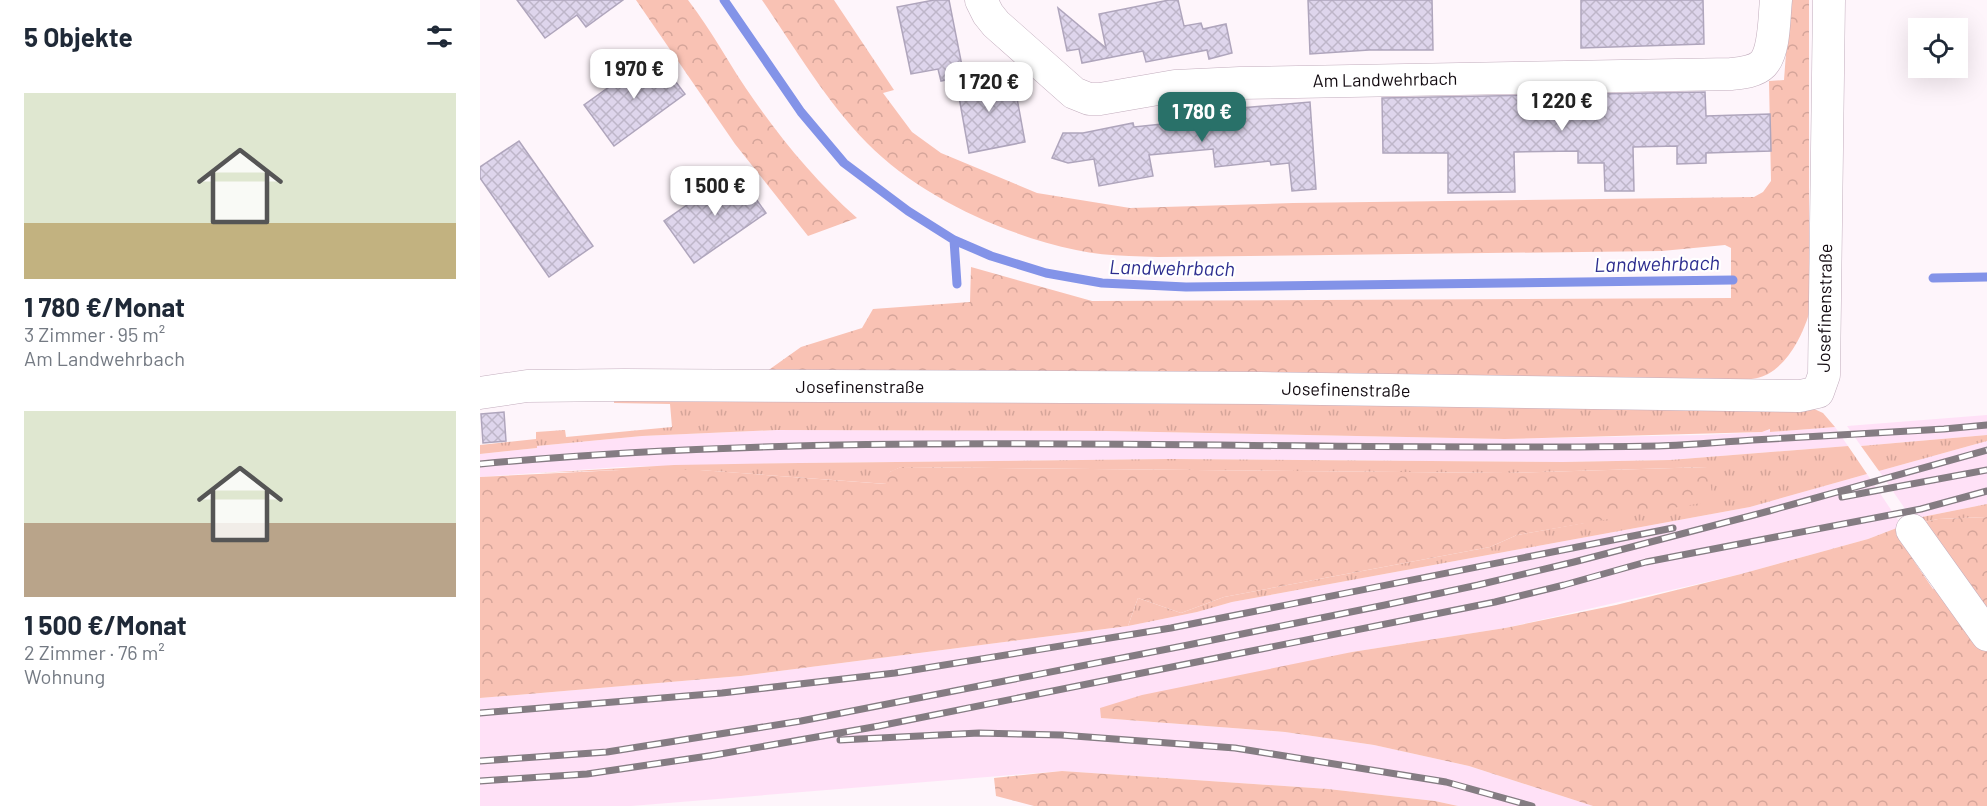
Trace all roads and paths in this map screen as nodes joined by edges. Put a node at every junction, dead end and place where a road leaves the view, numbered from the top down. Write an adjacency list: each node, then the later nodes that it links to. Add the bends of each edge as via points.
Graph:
1 (981, 0): 2 (street, Am Landwehrbach, via 996,24 1074,93 1089,99 1175,86 1251,82 1731,74 1762,65 1773,39)
2 (1776, 0)
3 (1828, 0): 4 (street, Josefinenstraße, via 1824,375 1818,392 1810,395 624,385 527,386)
4 (480, 393)
5 (1912, 530): 6 (street)
6 (1987, 635)

